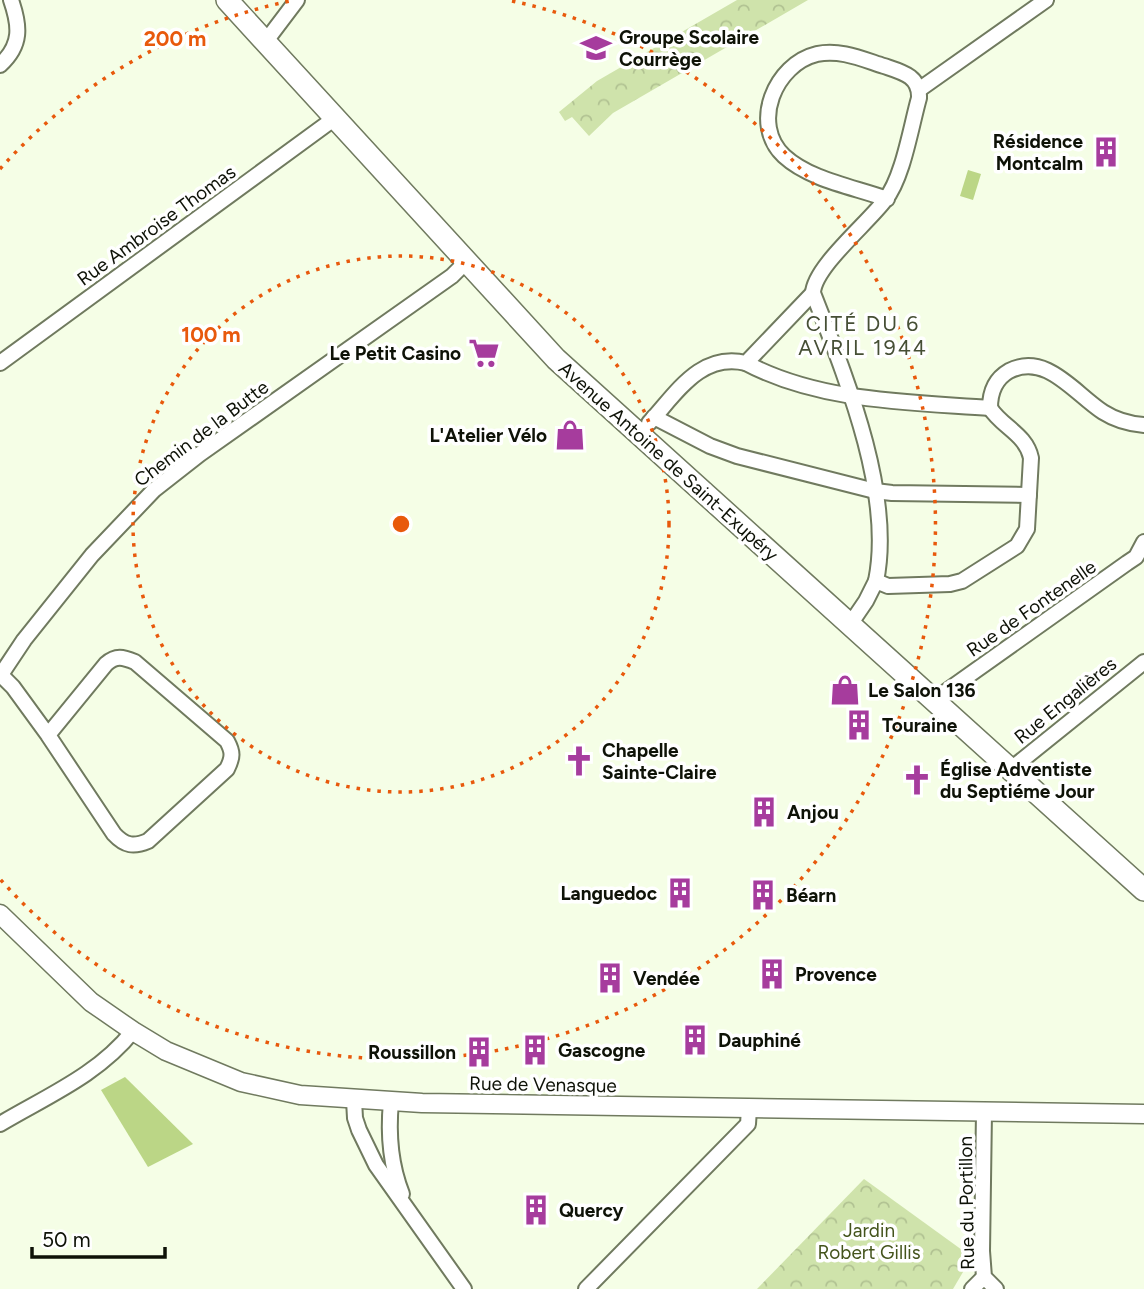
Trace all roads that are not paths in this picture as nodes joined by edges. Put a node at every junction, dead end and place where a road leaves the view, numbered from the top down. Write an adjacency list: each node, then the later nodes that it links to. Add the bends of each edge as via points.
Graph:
1 (11, 0): 6 (street, via 19,32 12,52)
2 (227, 0): 5 (main road, Avenue Antoine de Saint-Exupéry)
3 (297, 0): 5 (street)
4 (1046, 0): 7 (street)
5 (266, 41): 8 (main road, Avenue Antoine de Saint-Exupéry)
6 (0, 65)
7 (920, 89): 9 (street); 9 (street, via 906,73 830,52 793,64 770,101 769,126 784,156 814,174)
8 (335, 118): 10 (main road, Avenue Antoine de Saint-Exupéry); 12 (street, Rue Ambroise Thomas)
9 (887, 199): 11 (street, via 825,267)
10 (465, 263): 18 (main road, Avenue Antoine de Saint-Exupéry, via 556,359); 25 (street, Chemin de la Butte, via 154,490 92,555)
11 (813, 293): 13 (street); 14 (street)
12 (0, 363)
13 (746, 363): 14 (street, via 786,382); 16 (street, via 727,361 694,374)
14 (853, 396): 15 (street); 19 (street)
15 (990, 408): 17 (street, via 990,396 1003,374 1029,365 1052,373 1104,413); 20 (street, via 1029,449)
16 (654, 417): 18 (street); 19 (street, via 737,456)
17 (1144, 425)
18 (638, 434): 23 (main road, Avenue Antoine de Saint-Exupéry)
19 (875, 491): 20 (street); 22 (street, via 879,530)
20 (1030, 495): 22 (street, via 1023,539 973,576 950,584 888,586)
21 (1144, 542): 26 (street, Rue de Fontenelle, via 1127,564)
22 (876, 581): 23 (street)
23 (850, 623): 26 (main road, Avenue Antoine de Saint-Exupéry)
24 (1144, 662): 28 (street, Rue Engalières)
25 (0, 676): 27 (street)
26 (934, 700): 28 (main road, Avenue Antoine de Saint-Exupéry)
27 (48, 735): 27 (street, via 114,834 129,845 148,841 227,769 232,759 227,741 124,657 106,664)
28 (1011, 769): 29 (main road, Avenue Antoine de Saint-Exupéry)
29 (1144, 890)
30 (0, 914): 31 (street, Rue de Venasque, via 91,1002)
31 (132, 1031): 32 (street, Rue de Venasque, via 166,1051 241,1082 300,1095); 37 (street, via 97,1068)
32 (354, 1100): 33 (street, Rue de Venasque); 38 (street, via 362,1138)
33 (391, 1102): 34 (street, Rue de Venasque); 38 (street, via 393,1168)
34 (749, 1109): 35 (street, Rue de Venasque); 41 (street, via 748,1124)
35 (984, 1111): 36 (street, Rue de Venasque); 39 (street, Rue du Portillon)
36 (1144, 1114)
37 (0, 1124)
38 (410, 1215): 40 (street)
39 (985, 1277): 42 (street); 43 (street, Rue du Portillon)
40 (464, 1289)
41 (586, 1289)
42 (972, 1289)
43 (996, 1289)

